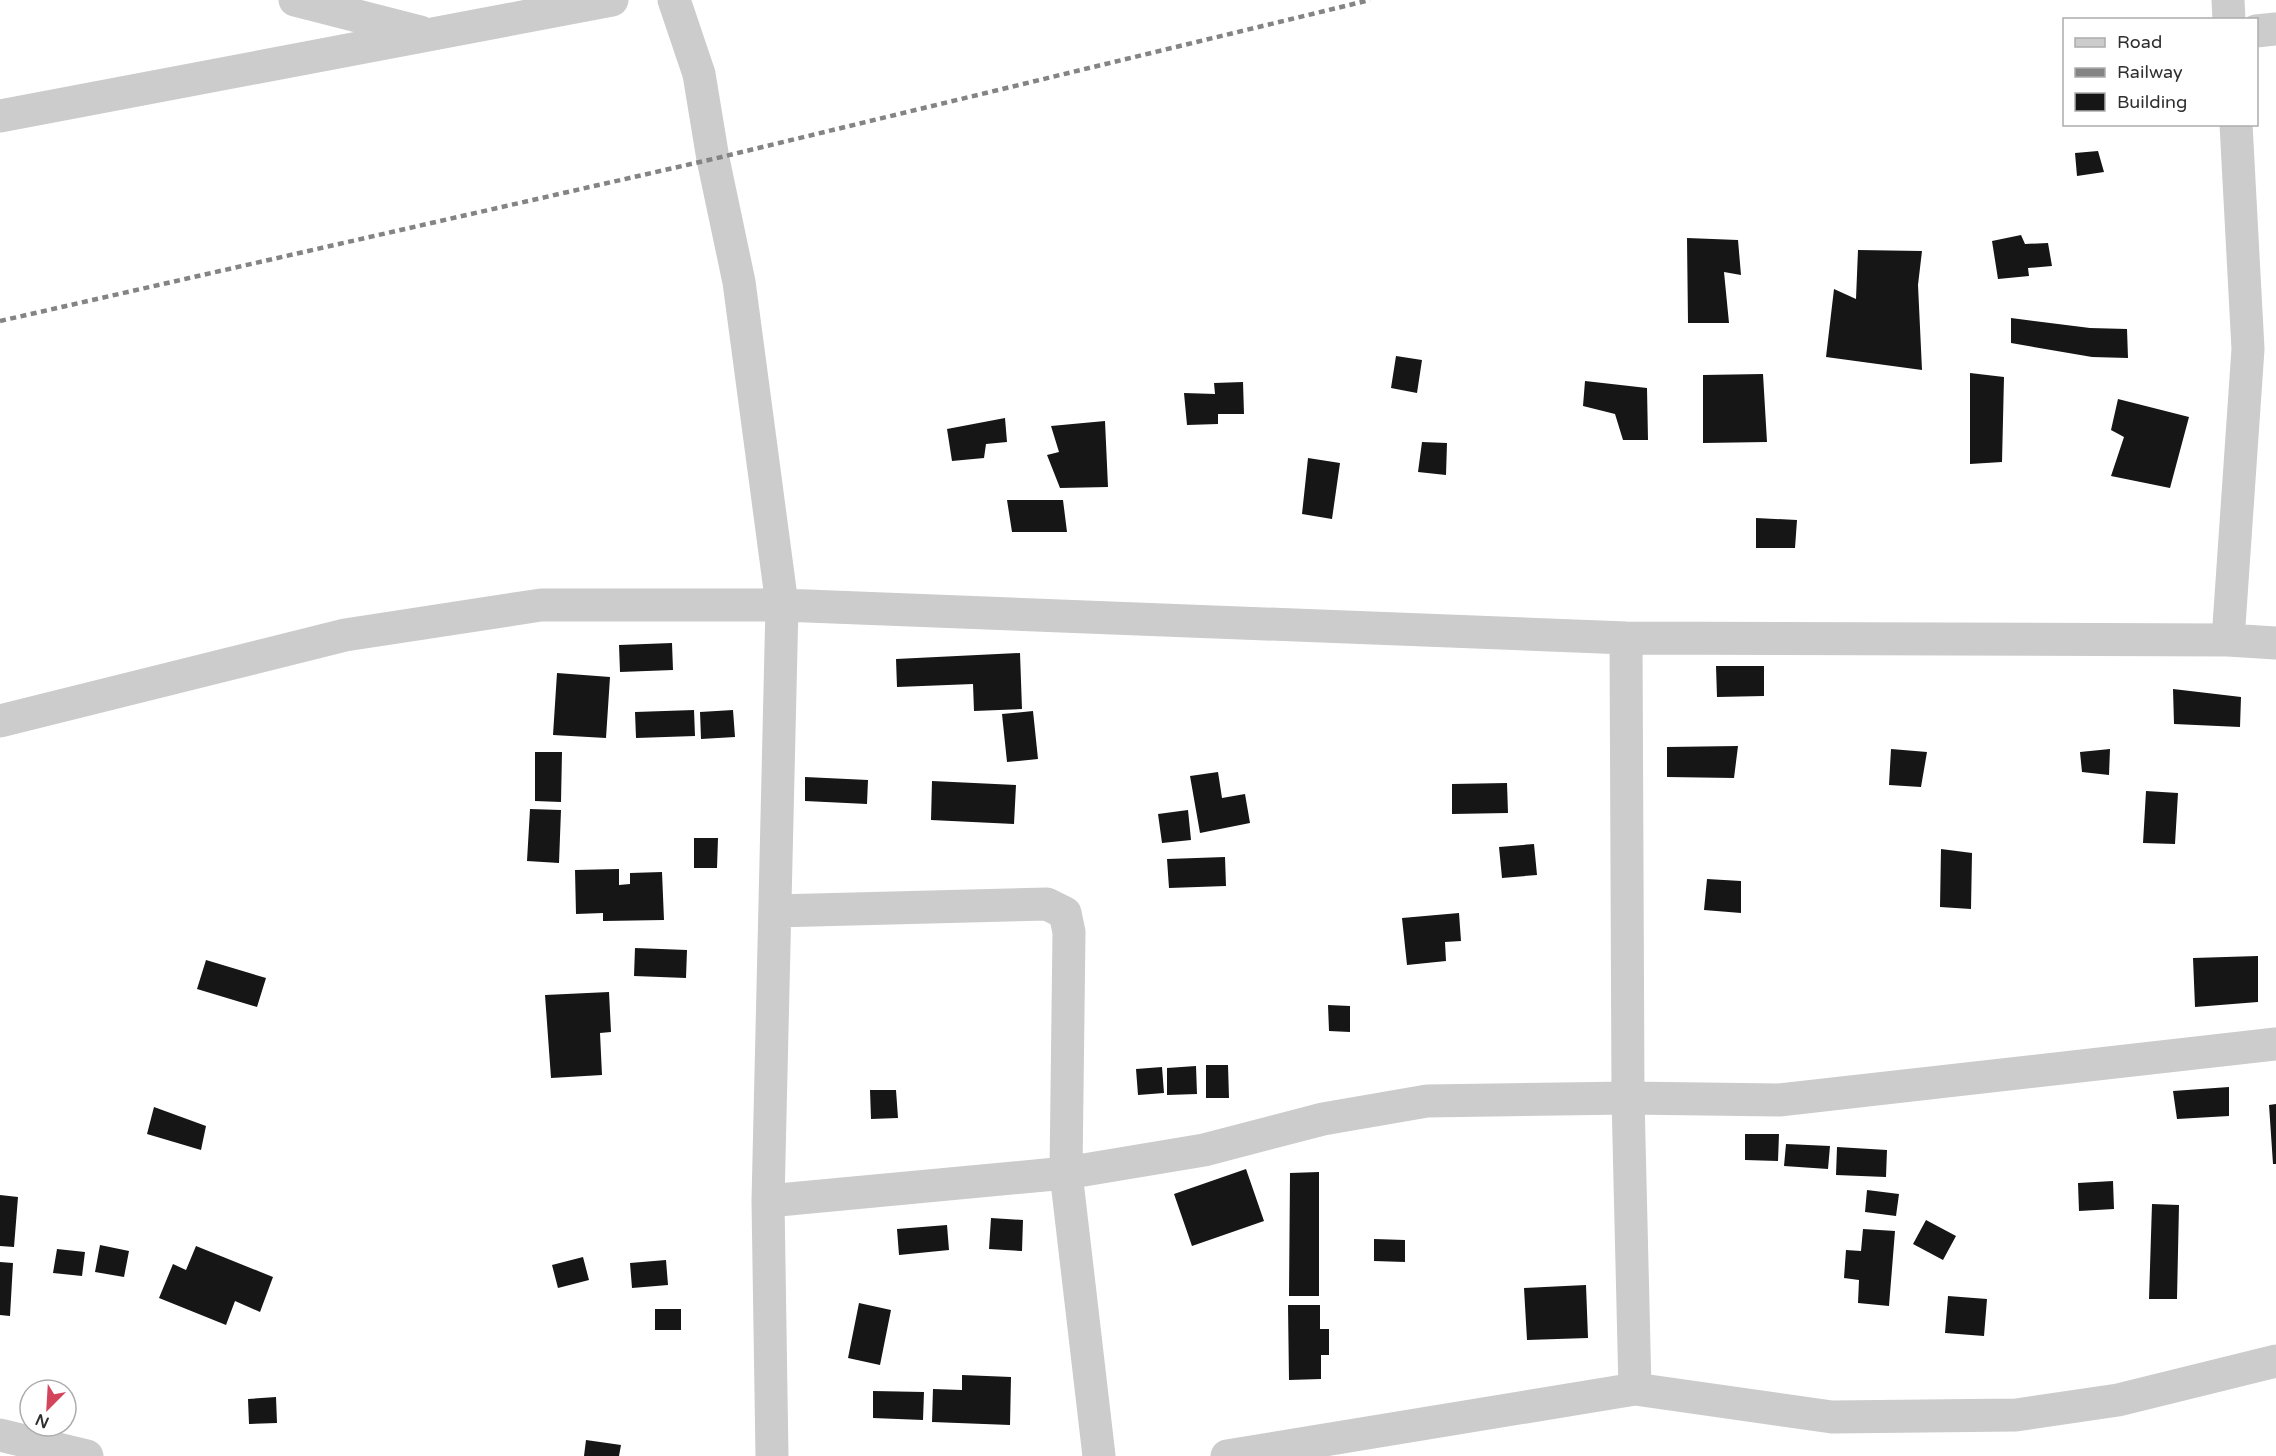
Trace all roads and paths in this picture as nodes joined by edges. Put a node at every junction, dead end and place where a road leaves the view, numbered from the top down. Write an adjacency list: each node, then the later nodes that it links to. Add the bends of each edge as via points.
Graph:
1 (295, 0): 8 (street)
2 (612, 0): 8 (street)
3 (674, 0): 11 (street, via 699,74 739,282)
4 (2228, 0): 5 (street)
5 (2229, 18)
6 (2276, 29): 7 (street)
7 (2258, 31)
8 (430, 34): 9 (street)
9 (0, 116)
10 (2236, 126): 13 (street, via 2248,349)
11 (782, 605): 12 (street); 15 (street, via 541,605 345,635); 16 (street)
12 (1626, 638): 13 (street); 18 (street)
13 (2228, 640): 14 (street)
14 (2276, 643)
15 (0, 721)
16 (775, 911): 19 (street, via 1047,904 1065,913 1069,932); 20 (street)
17 (2276, 1044): 18 (street, via 1779,1100)
18 (1628, 1098): 19 (street, via 1427,1101 1323,1119 1204,1150); 22 (street)
19 (1066, 1173): 20 (street); 26 (street)
20 (768, 1201): 25 (street)
21 (2276, 1361): 22 (street, via 2118,1400 2016,1415 1832,1417)
22 (1635, 1389): 27 (street)
23 (0, 1436): 24 (street)
24 (87, 1456)
25 (772, 1456)
26 (1100, 1456)
27 (1227, 1456)

